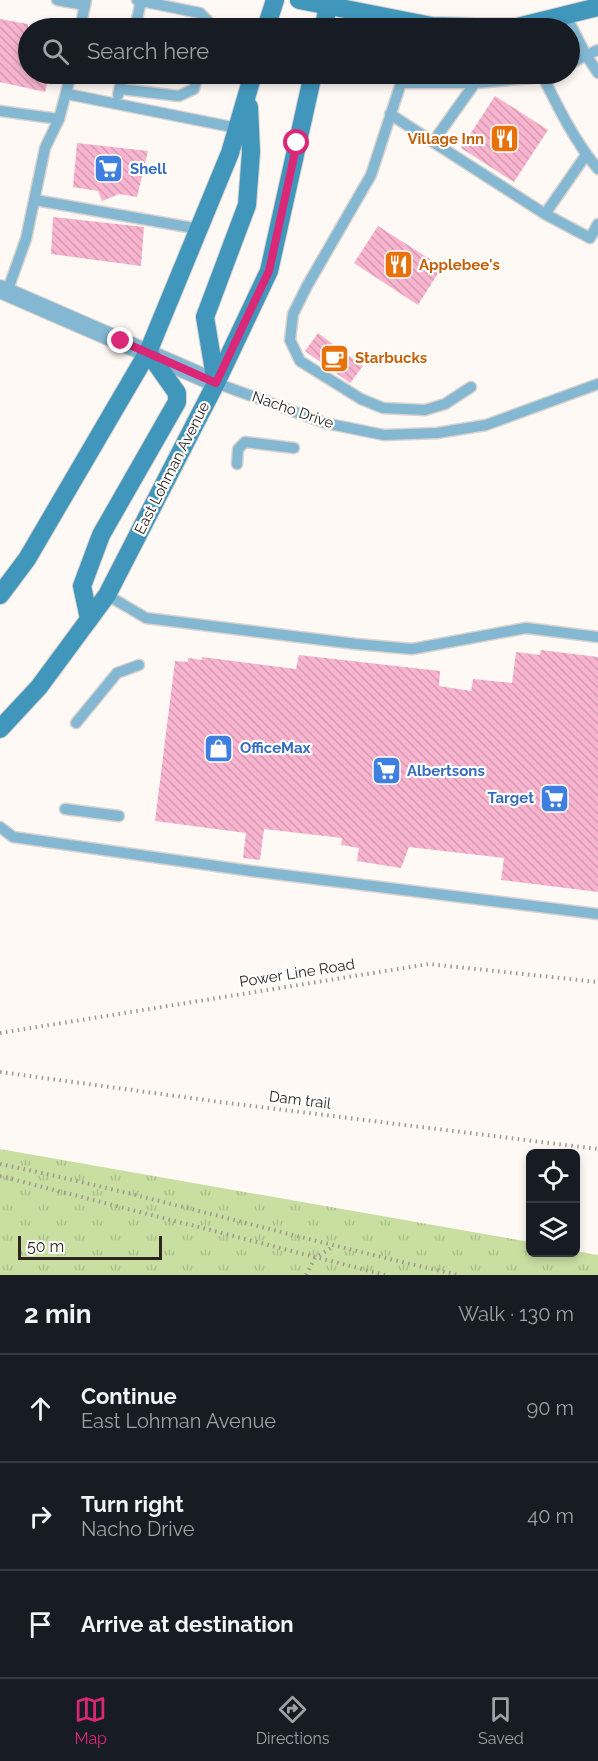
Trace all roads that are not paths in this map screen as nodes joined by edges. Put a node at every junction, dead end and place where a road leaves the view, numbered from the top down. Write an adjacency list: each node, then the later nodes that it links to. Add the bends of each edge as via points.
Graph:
1 (57, 0): 6 (lane)
2 (275, 0): 13 (main road)
3 (299, 0): 7 (main road)
4 (589, 0): 9 (main road)
5 (139, 1): 11 (lane); 12 (lane, via 200,13)
6 (86, 2): 10 (lane)
7 (329, 3): 14 (main road); 15 (main road)
8 (598, 7): 9 (main road)
9 (566, 16): 16 (main road)
10 (82, 18)
11 (136, 18)
12 (205, 18)
13 (269, 18)
14 (325, 18)
15 (396, 18)
16 (557, 18)
17 (580, 43): 19 (lane)
18 (598, 50): 19 (lane)
19 (586, 55): 20 (lane); 21 (lane)
20 (580, 58)
21 (598, 73)
22 (69, 84): 32 (lane)
23 (121, 84): 31 (lane)
24 (195, 84): 31 (lane, via 194,89 179,96)
25 (249, 84): 37 (main road)
26 (250, 84): 47 (main road, via 251,152 246,205 206,318)
27 (311, 84): 47 (main road, East Lohman Avenue, via 269,271)
28 (401, 84): 35 (lane)
29 (471, 84): 38 (lane)
30 (550, 84): 39 (lane)
31 (120, 89): 33 (lane)
32 (67, 94): 33 (lane); 36 (lane)
33 (116, 104): 37 (lane)
34 (0, 111): 36 (lane)
35 (390, 114): 38 (lane); 49 (lane, via 371,175 293,314 290,340 300,361 361,399 383,408 424,410 445,404)
36 (59, 119): 41 (lane, via 45,148)
37 (237, 128): 44 (main road)
38 (433, 142): 42 (lane)
39 (586, 155): 40 (lane); 42 (lane)
40 (598, 169)
41 (35, 200): 44 (lane); 45 (lane, via 26,238)
42 (545, 213): 43 (lane, via 590,238)
43 (598, 224)
44 (199, 229): 46 (main road)
45 (3, 290): 46 (street, Nacho Drive)
46 (148, 352): 47 (street, Nacho Drive); 52 (main road, via 27,559); 54 (main road, via 177,393 177,402 101,536 82,586)
47 (216, 383): 48 (lane, Nacho Drive, via 326,423 384,435 438,433 486,424); 53 (main road, East Lohman Avenue)
48 (598, 384)
49 (471, 387)
50 (294, 448): 51 (lane, via 245,442 238,449)
51 (237, 464)
52 (0, 595)
53 (107, 595): 54 (main road, East Lohman Avenue); 55 (lane, via 146,618 412,649 526,628)
54 (89, 619): 58 (main road, East Lohman Avenue, via 39,687)
55 (598, 636)
56 (139, 665): 57 (lane, via 117,673)
57 (76, 723)
58 (0, 729)
59 (64, 809): 60 (lane)
60 (119, 816)
61 (0, 827): 62 (lane, via 13,837 390,890)
62 (598, 914)

